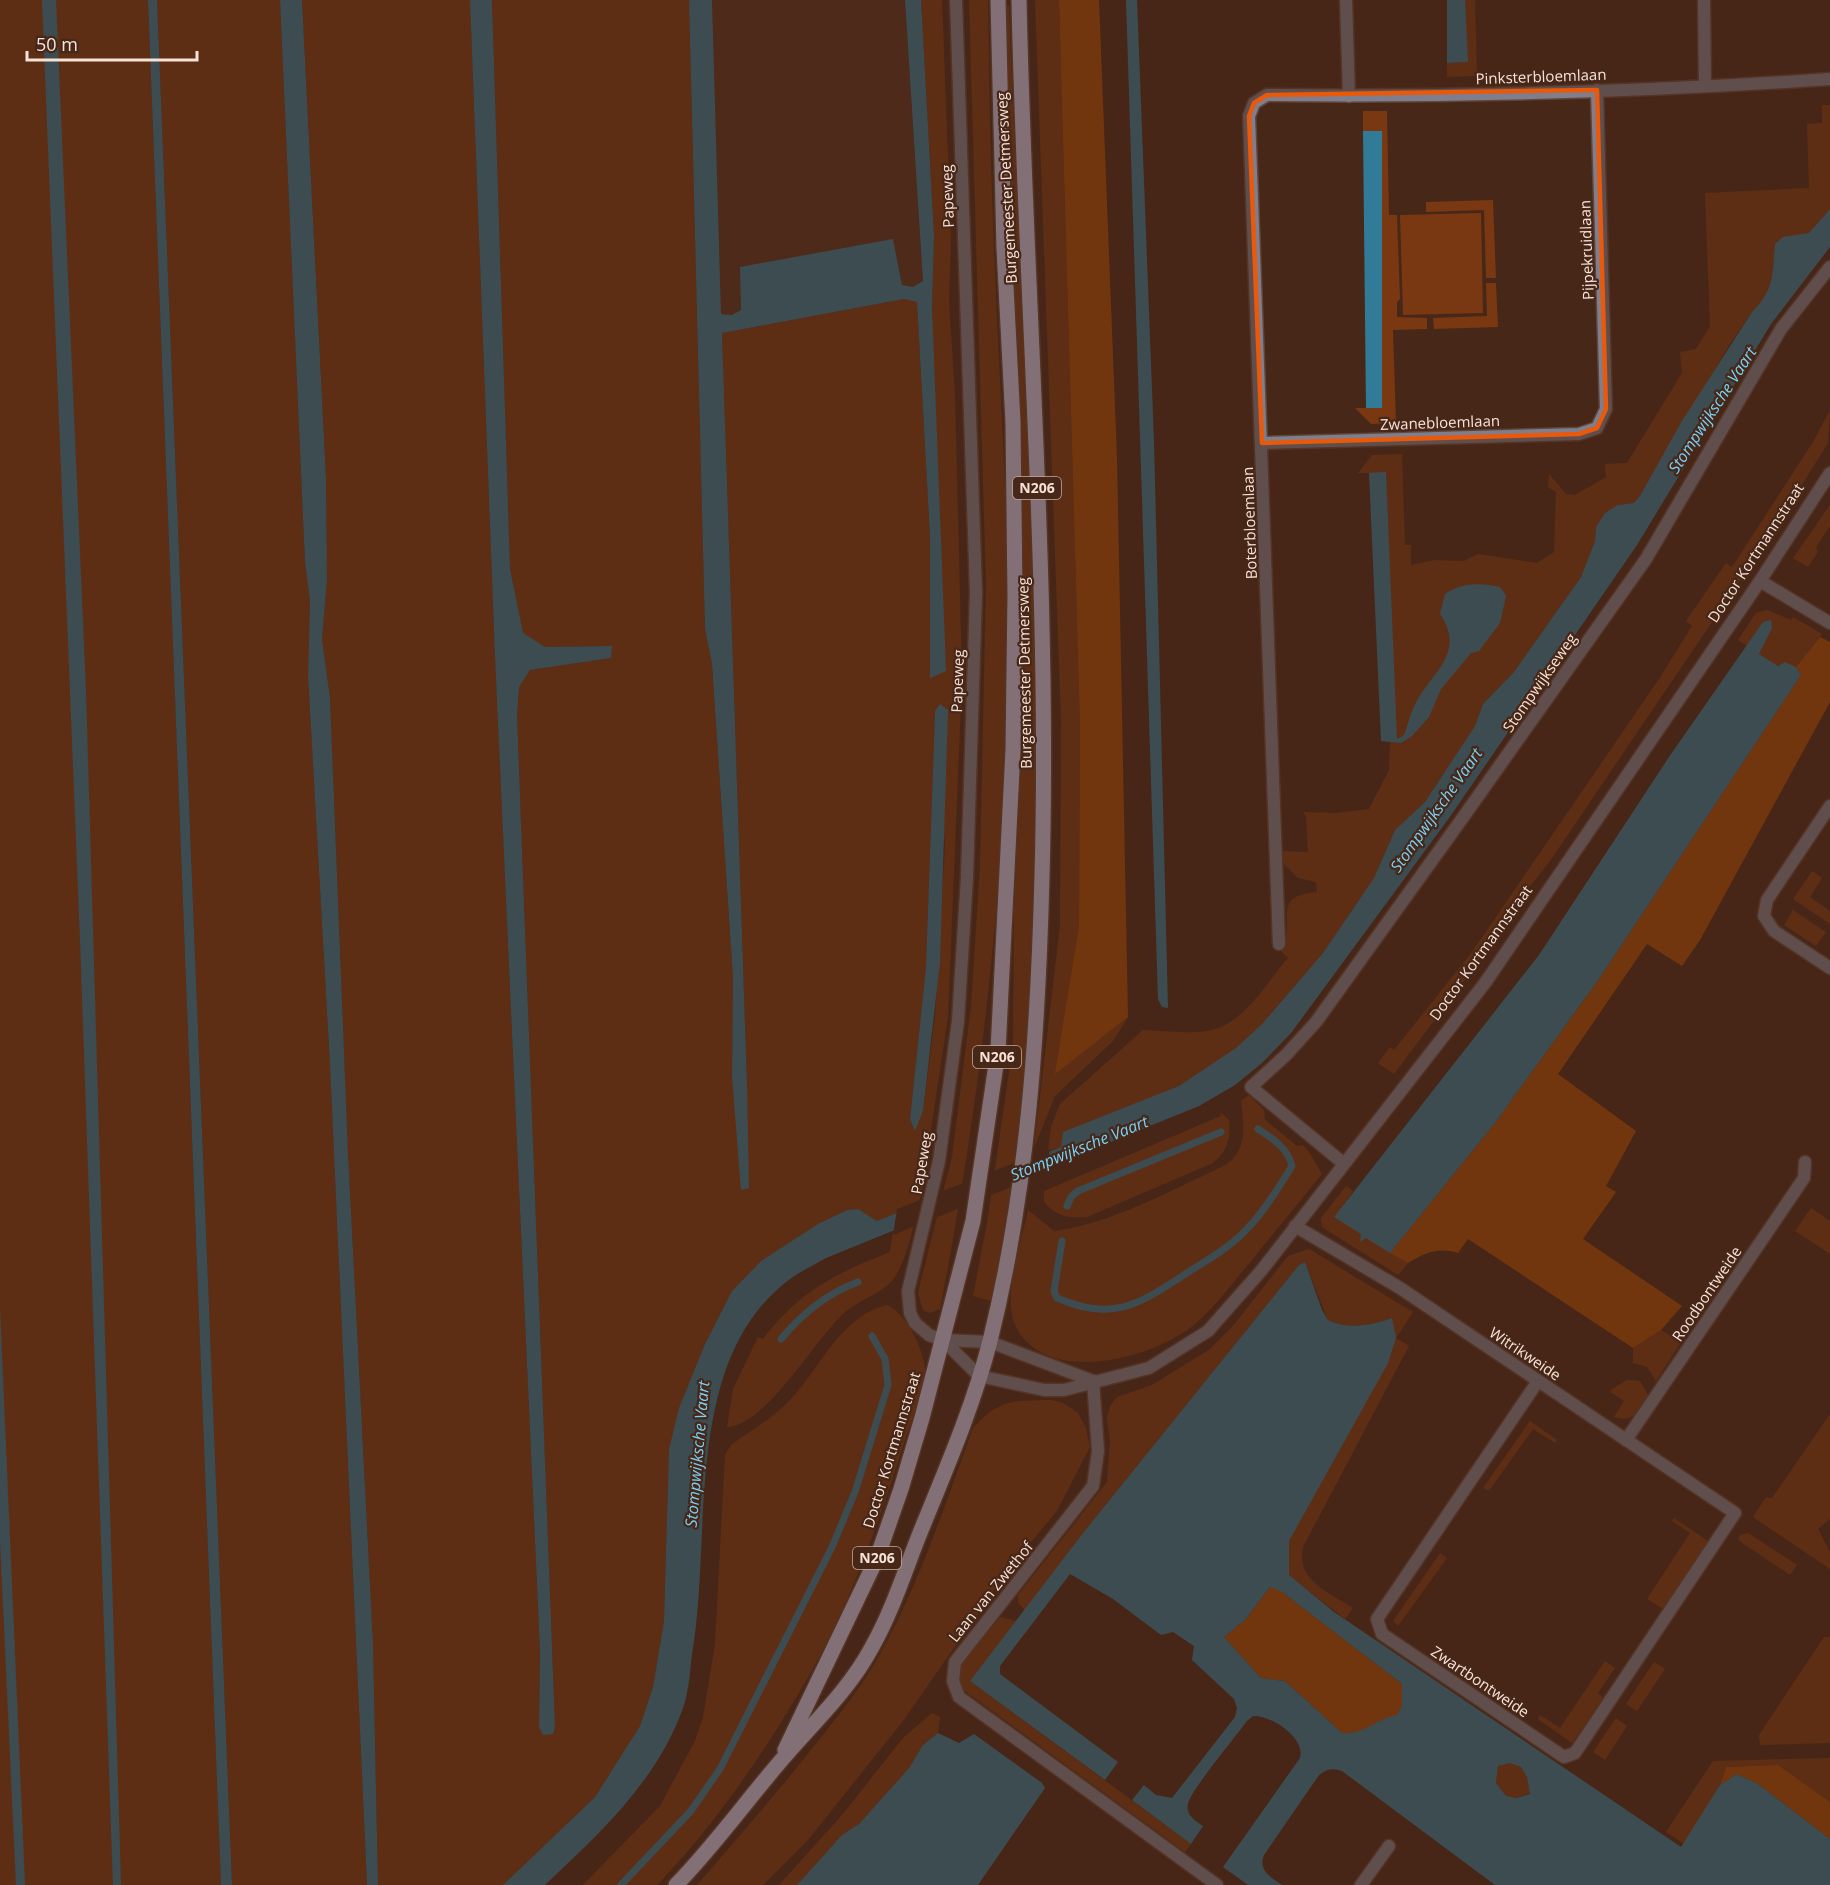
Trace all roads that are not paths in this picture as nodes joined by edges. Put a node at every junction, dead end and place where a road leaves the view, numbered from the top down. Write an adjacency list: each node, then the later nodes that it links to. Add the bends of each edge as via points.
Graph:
1 (956, 0): 23 (street, Papeweg, via 976,593 967,877 958,1021 932,1195 908,1291 910,1313 921,1330)
2 (999, 0): 23 (main road, Burgemeester Detmersweg / N206, via 1004,248 1013,422 1013,750 998,1051 972,1221)
3 (1019, 0): 24 (main road, Burgemeester Detmersweg / N206, via 1045,757 1040,977 1024,1159)
4 (1346, 0): 9 (street)
5 (1704, 0): 7 (street)
6 (1830, 79): 7 (street, Pinksterbloemlaan)
7 (1705, 85): 8 (street, Pinksterbloemlaan)
8 (1597, 90): 9 (street, Pinksterbloemlaan); 12 (street, Pijpekruidlaan)
9 (1349, 96): 10 (street, Pinksterbloemlaan, via 1267,95)
10 (1254, 103): 13 (street, Boterbloemlaan, via 1249,116)
11 (1830, 267): 21 (street, Stompwijkseweg, via 1781,329 1646,558 1464,816 1316,1022 1251,1087)
12 (1606, 409): 13 (street, Zwanebloemlaan, via 1597,428 1579,434)
13 (1262, 443): 18 (street, Boterbloemlaan)
14 (1830, 473): 15 (street, Doctor Kortmannstraat)
15 (1760, 581): 16 (street); 21 (street, Doctor Kortmannstraat, via 1485,983)
16 (1830, 623)
17 (1830, 806): 19 (street, via 1767,900 1764,916 1774,931)
18 (1279, 944)
19 (1830, 968)
20 (1805, 1162): 28 (street, Roodbontweide, via 1804,1178)
21 (1343, 1163): 22 (street, Doctor Kortmannstraat)
22 (1295, 1226): 26 (street, Doctor Kortmannstraat, via 1208,1331 1149,1368); 27 (street, Witrikweide, via 1400,1288)
23 (943, 1340): 24 (street); 25 (street); 30 (main road, Doctor Kortmannstraat / N206, via 877,1558)
24 (990, 1342): 25 (main road, Doctor Kortmannstraat / N206); 26 (street)
25 (979, 1377): 26 (street, Doctor Kortmannstraat, via 1044,1390 1064,1390); 30 (main road, Doctor Kortmannstraat / N206, via 873,1647 835,1704)
26 (1093, 1381): 33 (street, Laan van Zwethof, via 1098,1452 1093,1486 955,1662 953,1681 959,1696)
27 (1538, 1381): 28 (street, Witrikweide); 29 (street, Zwartbontweide, via 1377,1619 1382,1634 1564,1757 1575,1753)
28 (1626, 1440): 29 (street, Witrikweide)
29 (1734, 1513)
30 (778, 1763): 32 (main road, Doctor Kortmannstraat / N206, via 741,1812)
31 (1389, 1846): 34 (street)
32 (676, 1885)
33 (1217, 1885)
34 (1361, 1885)

